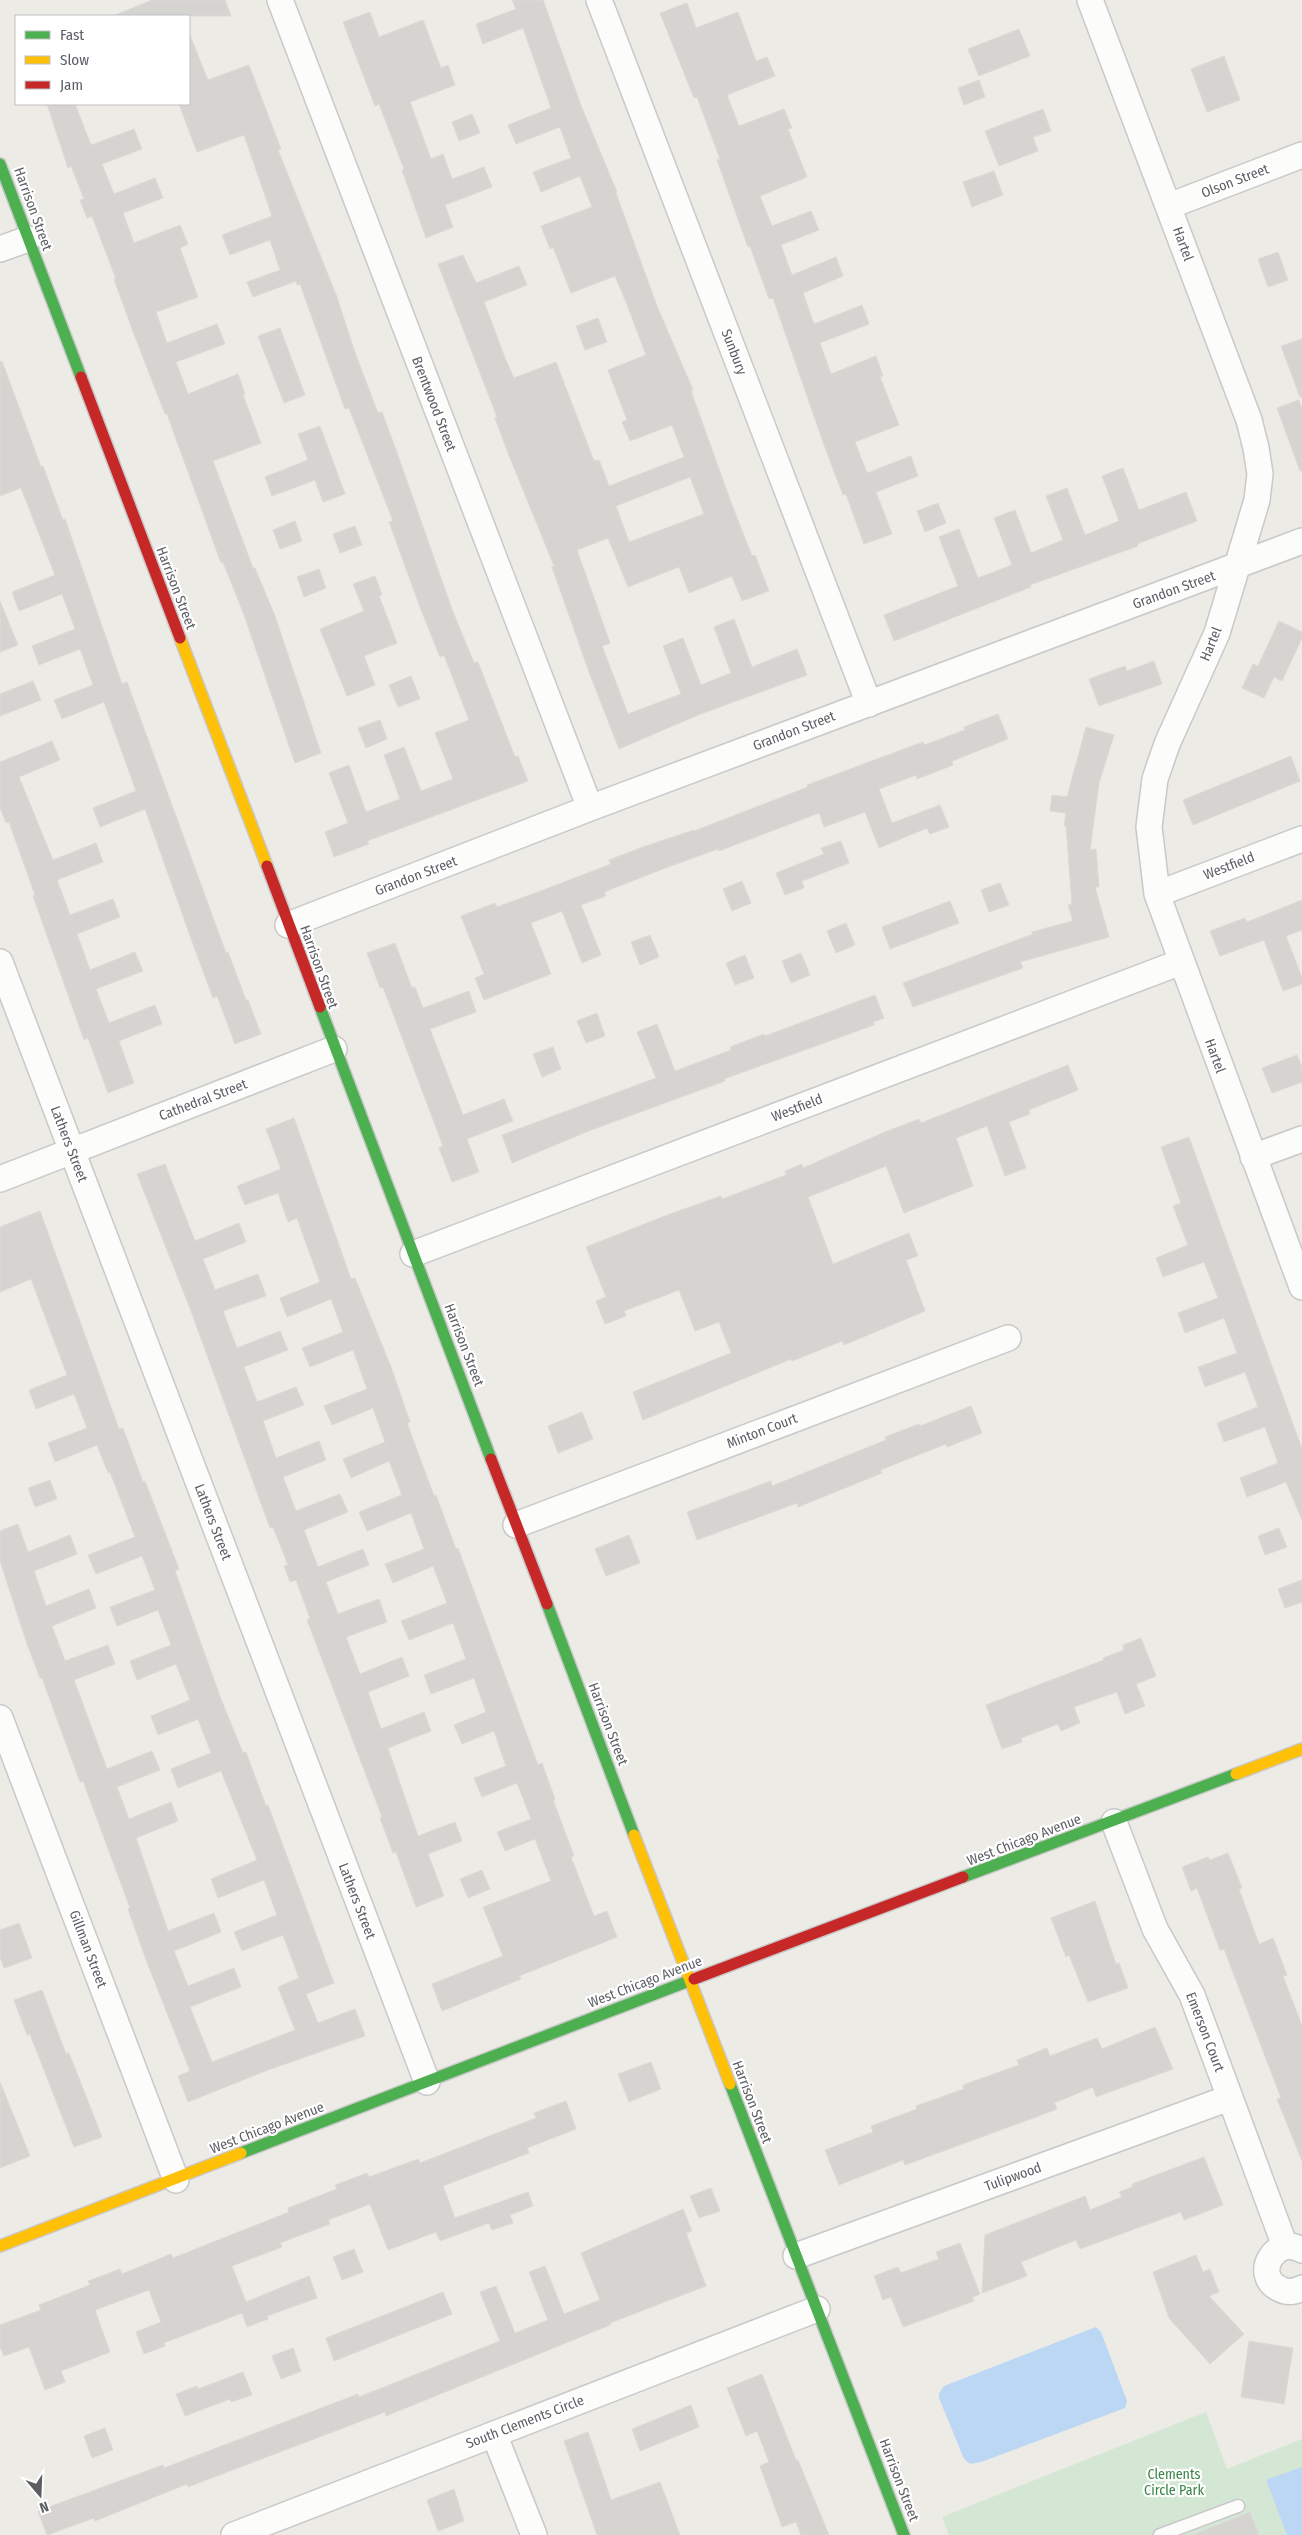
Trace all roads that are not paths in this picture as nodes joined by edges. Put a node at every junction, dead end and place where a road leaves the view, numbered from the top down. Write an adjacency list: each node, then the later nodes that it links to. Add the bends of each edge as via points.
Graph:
1 (280, 0): 12 (street, Brentwood Street)
2 (599, 0): 11 (street, Sunbury)
3 (1090, 0): 6 (street, Hartel)
4 (1302, 155): 6 (street, Olson Street)
5 (0, 164): 7 (street, Harrison Street)
6 (1169, 206): 10 (street, Hartel, via 1249,420 1256,448 1260,474 1258,500)
7 (28, 239): 8 (street); 15 (street, Harrison Street)
8 (0, 249)
9 (1302, 541): 10 (street, Grandon Street)
10 (1237, 566): 11 (street, Grandon Street); 14 (street, Hartel, via 1217,633 1167,744 1155,779 1149,827)
11 (869, 704): 12 (street, Grandon Street)
12 (590, 808): 15 (street, Grandon Street)
13 (1302, 839): 14 (street, Westfield)
14 (1157, 894): 17 (street, Hartel)
15 (288, 925): 18 (street, Harrison Street)
16 (0, 962): 20 (street, Lathers Street)
17 (1181, 962): 21 (street, Hartel); 23 (street, Westfield)
18 (334, 1050): 20 (street, Cathedral Street); 23 (street, Harrison Street)
19 (1302, 1139): 21 (street)
20 (72, 1151): 22 (street, Cathedral Street); 31 (street, Lathers Street)
21 (1252, 1157): 24 (street, Hartel)
22 (0, 1179)
23 (413, 1254): 26 (street, Harrison Street)
24 (1302, 1287)
25 (1008, 1338): 26 (street, Minton Court)
26 (516, 1525): 30 (street, Harrison Street)
27 (0, 1718): 33 (street, Gillman Street)
28 (1302, 1749): 29 (street, West Chicago Avenue)
29 (1114, 1822): 30 (street, West Chicago Avenue); 32 (street, Emerson Court, via 1155,1930 1192,1995)
30 (689, 1981): 31 (street, West Chicago Avenue); 36 (street, Harrison Street)
31 (427, 2082): 33 (street, West Chicago Avenue)
32 (1229, 2098): 35 (street, Emerson Court); 36 (street, Tulipwood)
33 (176, 2180): 34 (street, West Chicago Avenue)
34 (0, 2246)
35 (1293, 2248): 37 (street, Emerson Court, via 1278,2249 1268,2261 1267,2276 1283,2291)
36 (796, 2256): 38 (street, Harrison Street)
37 (1302, 2288)
38 (817, 2309): 39 (street, South Clements Circle); 43 (street, Harrison Street)
39 (494, 2434): 41 (street, South Clements Circle); 42 (street)
40 (1238, 2506): 44 (lane)
41 (234, 2535)
42 (534, 2535)
43 (904, 2535)
44 (1160, 2535)

